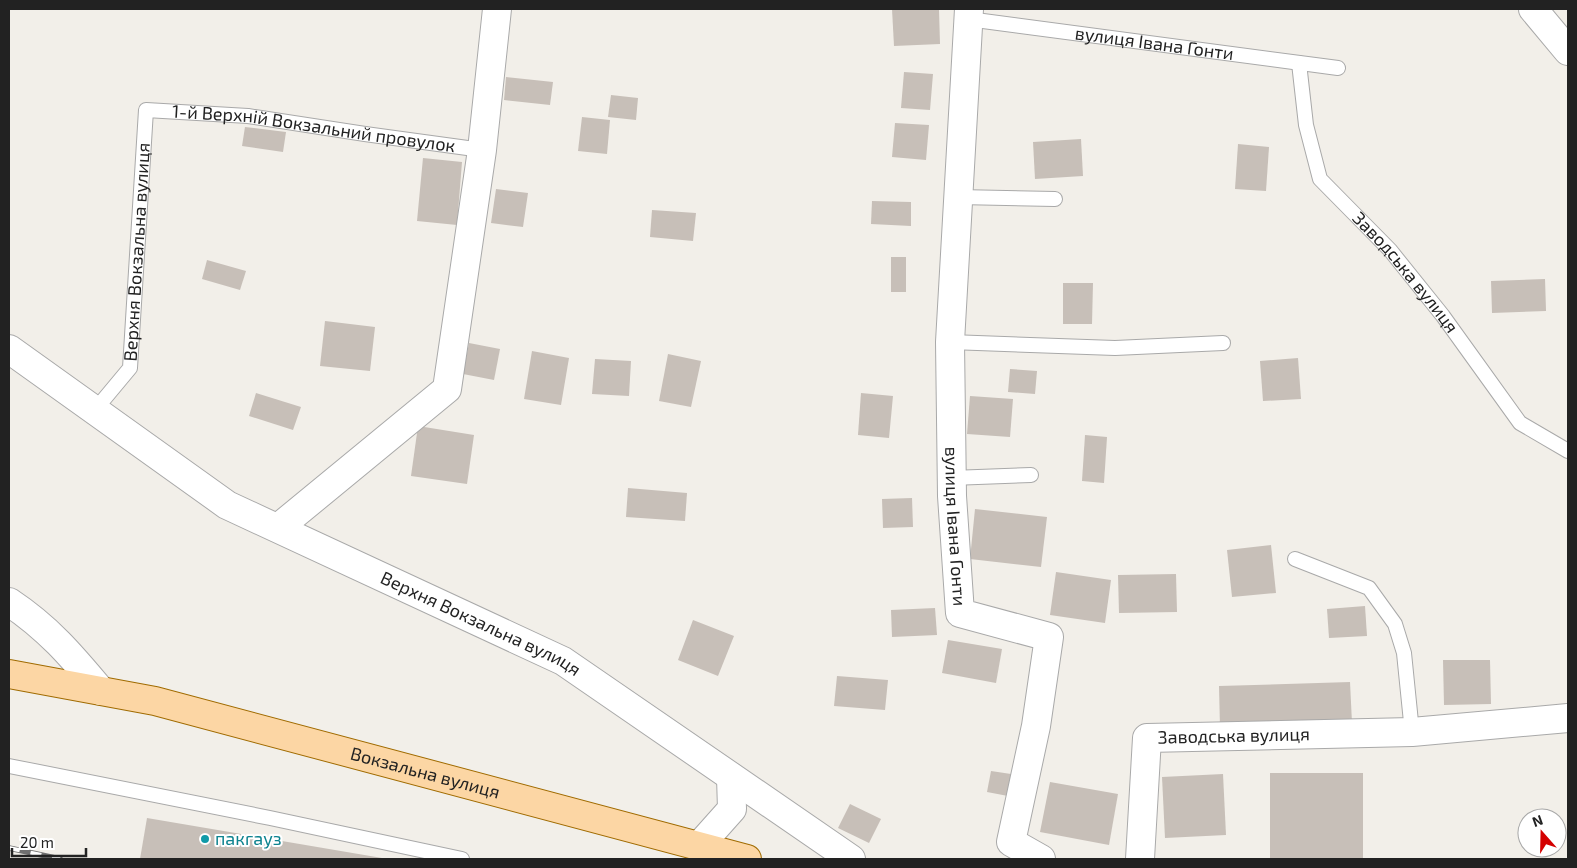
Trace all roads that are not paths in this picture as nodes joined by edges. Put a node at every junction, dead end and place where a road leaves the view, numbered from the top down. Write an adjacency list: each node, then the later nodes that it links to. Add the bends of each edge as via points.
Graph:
1 (497, 9): 8 (street, 1-й Верхній Вокзальний провулок)
2 (1533, 9): 4 (street)
3 (968, 14): 5 (lane, вулиця Івана Гонти); 9 (street, вулиця Івана Гонти)
4 (1568, 51)
5 (1300, 63): 6 (lane, вулиця Івана Гонти); 15 (lane, Заводська вулиця, via 1306,125 1320,179 1390,250 1443,316 1520,423)
6 (1338, 68)
7 (146, 110): 8 (lane, 1-й Верхній Вокзальний провулок, via 248,116); 14 (lane, Верхня Вокзальна вулиця, via 130,368)
8 (482, 150): 18 (street, 1-й Верхній Вокзальний провулок, via 447,389)
9 (958, 197): 10 (lane); 11 (street, вулиця Івана Гонти)
10 (1055, 199)
11 (950, 342): 12 (lane, via 1115,348); 17 (street, вулиця Івана Гонти)
12 (1222, 343)
13 (9, 349): 14 (street, Верхня Вокзальна вулиця)
14 (95, 410): 18 (street, Верхня Вокзальна вулиця, via 227,504)
15 (1568, 451)
16 (1031, 475): 17 (lane)
17 (952, 478): 31 (street, вулиця Івана Гонти, via 960,613 1049,637 1036,726 1011,842)
18 (278, 528): 26 (street, Верхня Вокзальна вулиця, via 563,660)
19 (1296, 559): 24 (lane, via 1369,588 1395,624 1404,653)
20 (9, 602): 22 (street, via 32,617 64,647)
21 (9, 674): 22 (main road, Вокзальна вулиця)
22 (101, 691): 27 (main road, Вокзальна вулиця, via 155,701)
23 (1568, 718): 24 (street, Заводська вулиця)
24 (1412, 732): 32 (street, Заводська вулиця, via 1147,738)
25 (9, 766): 28 (lane)
26 (731, 777): 27 (street, via 732,809); 30 (street, Верхня Вокзальна вулиця)
27 (699, 846): 29 (main road, Вокзальна вулиця)
28 (462, 859)
29 (747, 859)
30 (851, 859)
31 (1041, 859)
32 (1140, 859)

